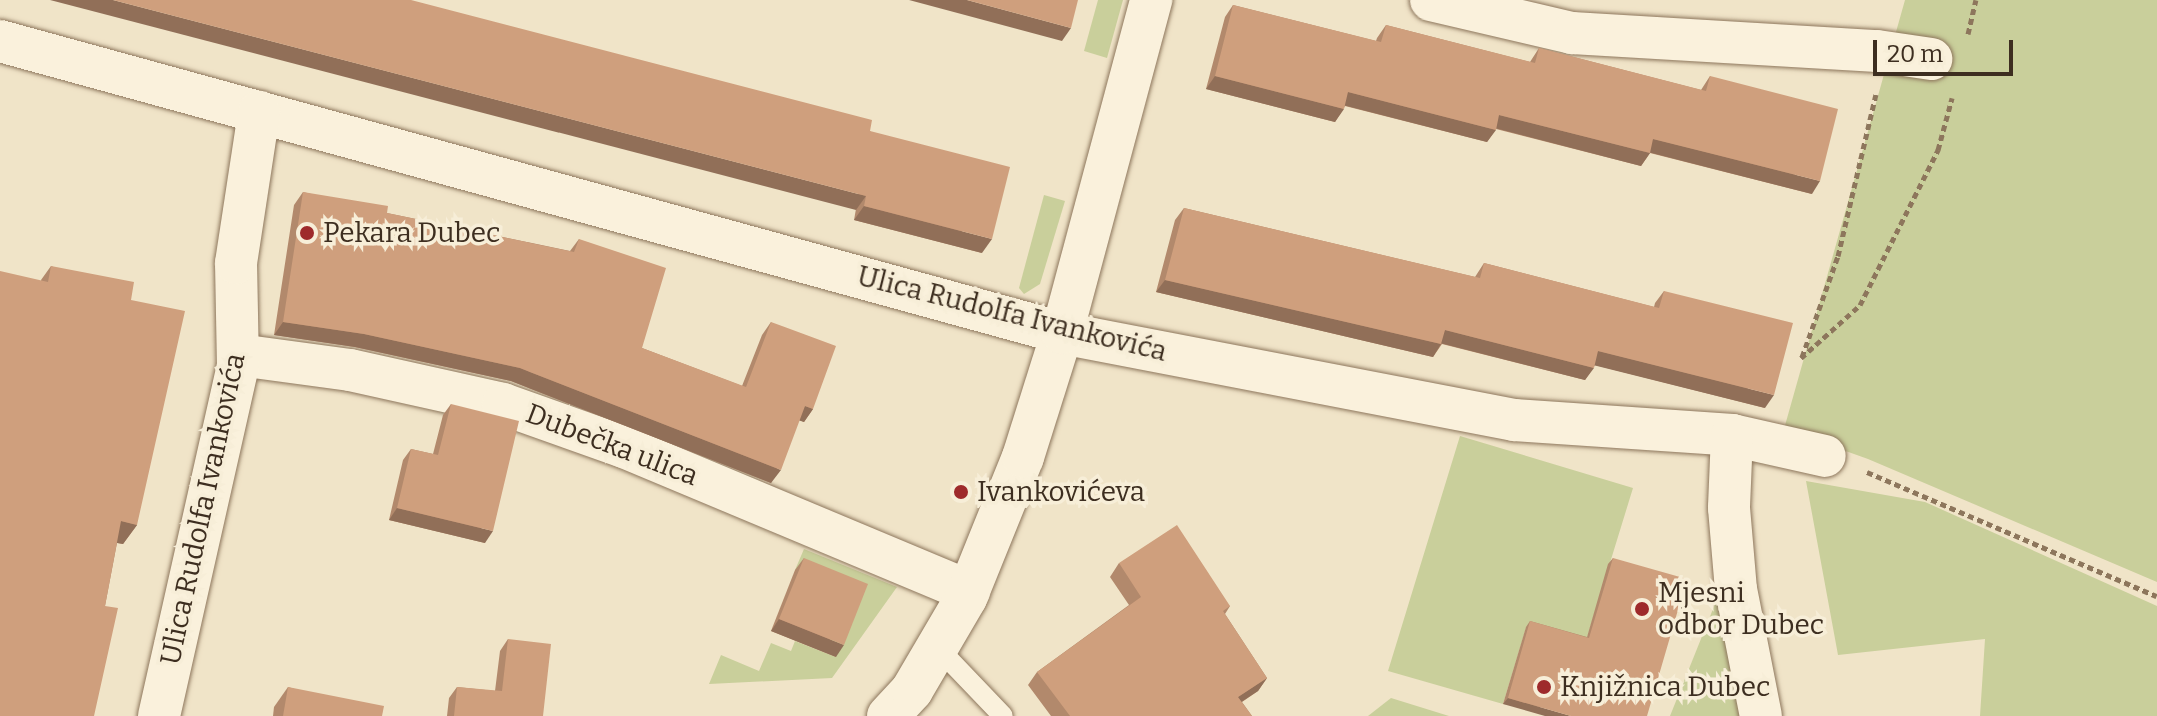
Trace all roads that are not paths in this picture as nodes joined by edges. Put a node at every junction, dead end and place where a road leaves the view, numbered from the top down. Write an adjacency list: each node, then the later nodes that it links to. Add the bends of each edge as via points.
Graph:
1 (1151, 0): 6 (street)
2 (1431, 0): 4 (street, via 1572,33)
3 (0, 41): 5 (street, Ulica Rudolfa Ivankovića)
4 (1931, 59)
5 (259, 112): 6 (street, Ulica Rudolfa Ivankovića); 7 (street, Ulica Rudolfa Ivankovića, via 236,263)
6 (1062, 333): 8 (street, Ulica Rudolfa Ivankovića, via 1514,420); 10 (street, via 1023,457)
7 (239, 355): 10 (street, Dubečka ulica, via 350,370 503,404 624,447); 13 (street, Ulica Rudolfa Ivankovića)
8 (1732, 435): 9 (street, Ulica Rudolfa Ivankovića); 15 (street, via 1729,508 1736,589)
9 (1825, 456)
10 (969, 591): 11 (street)
11 (937, 647): 12 (street); 14 (lane)
12 (905, 710)
13 (159, 716)
14 (1003, 716)
15 (1761, 716)

